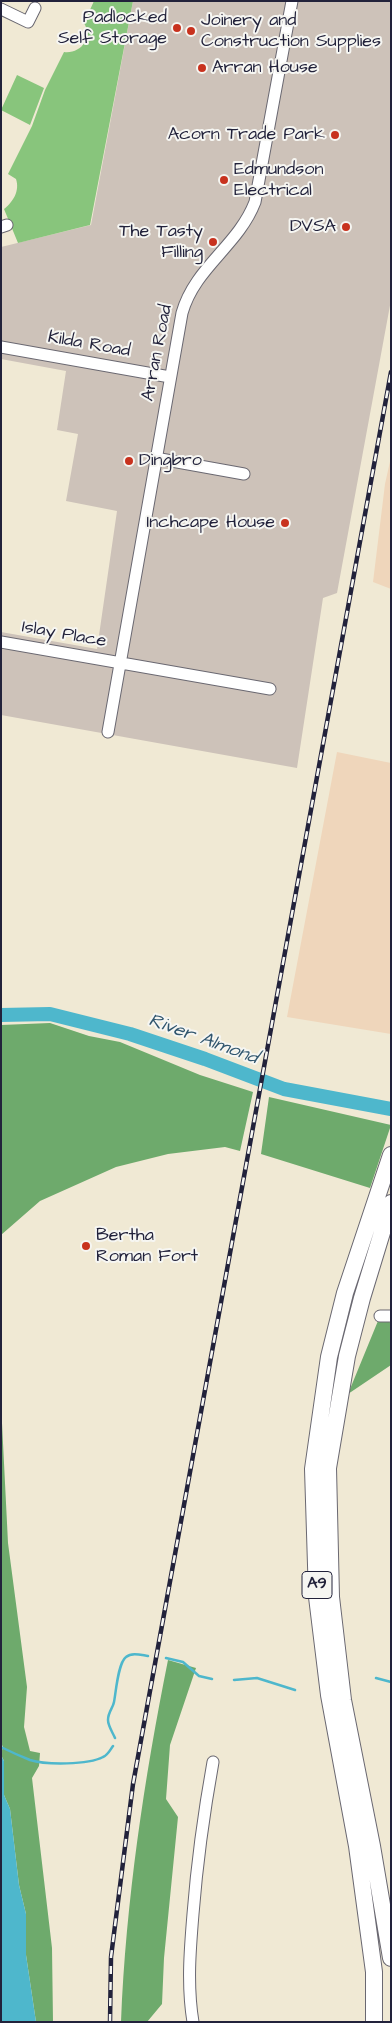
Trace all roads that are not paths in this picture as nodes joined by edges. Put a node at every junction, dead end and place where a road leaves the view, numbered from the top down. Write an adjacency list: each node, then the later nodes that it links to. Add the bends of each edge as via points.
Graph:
1 (292, 1): 5 (street, Arran Road, via 255,202 240,232 199,277 187,296)
2 (35, 8): 3 (street, via 28,22)
3 (1, 9)
4 (1, 347): 5 (street, Kilda Road)
5 (170, 377): 6 (street, Arran Road)
6 (155, 458): 7 (street); 9 (street, Arran Road)
7 (244, 474)
8 (1, 642): 9 (street, Islay Place)
9 (121, 663): 10 (street, Islay Place); 11 (street, Arran Road)
10 (270, 689)
11 (108, 732)
12 (391, 1155): 17 (highway, A9, via 345,1292 331,1348 313,1468 317,1597 329,1695 359,1856 374,1972)
13 (391, 1203): 15 (highway, A9, via 347,1356 328,1468 331,1597 343,1700)
14 (213, 1762): 16 (street, via 190,1946)
15 (391, 1958)
16 (193, 2022)
17 (374, 2022)

